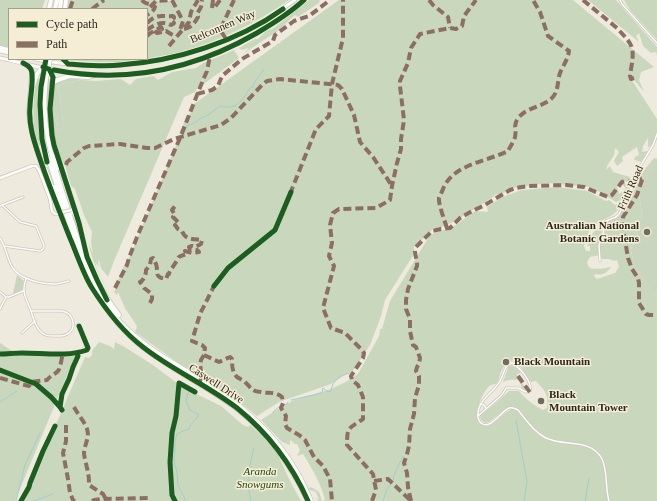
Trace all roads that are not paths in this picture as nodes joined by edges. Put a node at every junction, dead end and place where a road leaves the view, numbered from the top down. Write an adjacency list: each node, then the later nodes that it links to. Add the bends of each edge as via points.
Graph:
1 (295, 0): 9 (main road, Belconnen Way, via 246,30 203,49 126,65)
2 (304, 0): 10 (main road, Belconnen Way, via 276,22 206,58 149,73)
3 (620, 0): 4 (street)
4 (657, 43)
5 (9, 60): 8 (main road, Belconnen Way)
6 (64, 60): 9 (highway)
7 (47, 62): 8 (main road, Belconnen Way); 9 (main road, Belconnen Way); 10 (main road, Belconnen Way, via 66,72); 11 (highway, bridge); 12 (highway); 13 (highway)
8 (23, 63): 14 (highway, via 29,66 32,72)
9 (68, 64)
10 (95, 76): 13 (highway, via 69,76)
11 (44, 79): 15 (highway, via 40,104); 19 (highway)
12 (35, 80): 13 (highway, via 39,75 45,74 50,77); 14 (highway)
13 (52, 83): 17 (highway)
14 (32, 90): 18 (highway, via 30,118)
15 (42, 132): 23 (highway, via 47,162); 36 (highway, via 47,156 82,263)
16 (657, 134): 30 (street, Frith Road, via 619,214 606,221 604,225 599,245)
17 (52, 135): 21 (street); 29 (highway, via 80,226)
18 (34, 140): 23 (street); 36 (highway, via 76,253)
19 (48, 142): 21 (highway); 41 (highway, via 79,243 97,288 110,309 127,328)
20 (0, 178): 26 (street, bridge, via 36,166 50,199 52,211 57,214)
21 (65, 185): 25 (street)
22 (23, 197): 24 (street)
23 (58, 198): 26 (street)
24 (1, 206): 28 (street, via 20,222 36,226 44,248 40,251)
25 (71, 210): 26 (street, bridge); 29 (highway, via 78,224)
26 (62, 212)
27 (0, 238): 28 (street)
28 (4, 246): 31 (street, via 14,269)
29 (84, 248): 41 (highway, via 100,288 118,315 136,334)
30 (600, 261)
31 (26, 278): 32 (street, via 54,284); 33 (street)
32 (69, 281)
33 (23, 291): 35 (street); 38 (street)
34 (0, 292): 35 (street)
35 (6, 297): 37 (street)
36 (98, 297): 42 (highway, Caswell Drive, via 117,323 136,342 192,380)
37 (0, 309)
38 (31, 311): 39 (street); 39 (street, via 67,312 73,323 67,334 48,336 39,331)
39 (35, 321): 40 (street)
40 (22, 333)
41 (170, 360): 42 (highway, Caswell Drive)
42 (207, 386): 46 (highway, Caswell Drive, via 240,411 269,440 292,470); 47 (highway, Caswell Drive, via 235,402 261,424 295,468)
43 (480, 405): 44 (street); 44 (street, via 484,405); 44 (street, via 498,384 508,365 512,363 518,367 530,384 530,390 526,392 518,388 505,389); 45 (street)
44 (486, 410): 45 (street)
45 (478, 416): 48 (street, via 480,423 484,425 489,424 507,409 516,409 530,427 542,436 558,442 591,448 604,464)
46 (308, 501)
47 (312, 501)
48 (609, 501)

